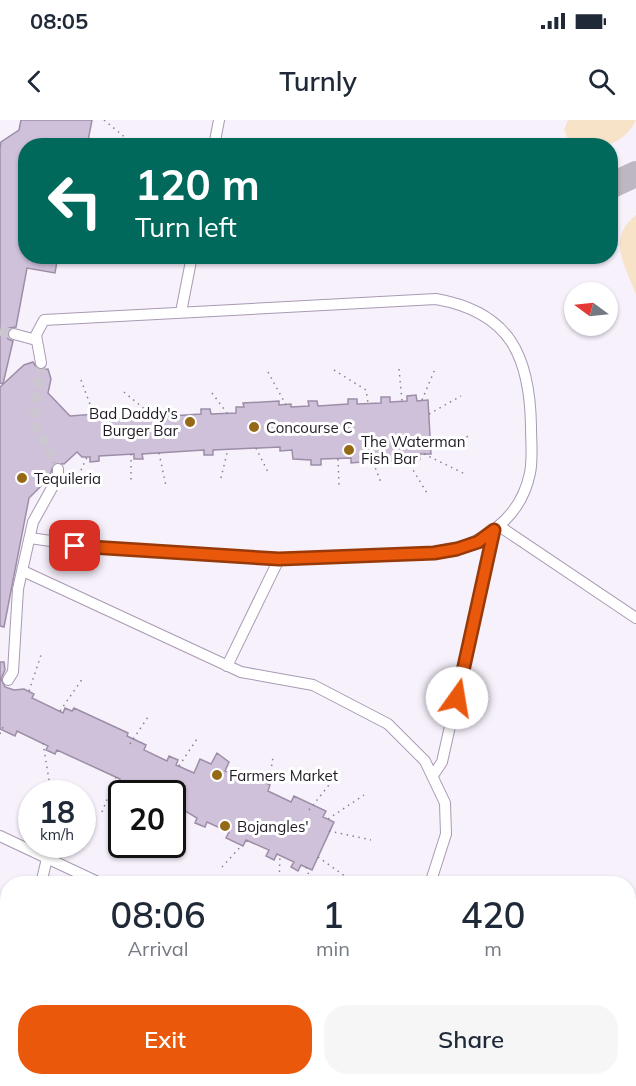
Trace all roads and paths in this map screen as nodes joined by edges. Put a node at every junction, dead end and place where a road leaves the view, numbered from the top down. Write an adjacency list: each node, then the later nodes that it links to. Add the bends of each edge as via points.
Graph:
1 (104, 120): 3 (path)
2 (219, 120): 4 (lane)
3 (125, 138)
4 (216, 138)
5 (190, 264): 6 (lane)
6 (181, 312): 8 (lane, via 44,320); 47 (lane, via 435,299 478,311 512,342 528,378 531,397 530,475 514,508)
7 (14, 334): 8 (lane)
8 (36, 340): 9 (lane)
9 (41, 363)
10 (399, 369): 19 (path)
11 (435, 369): 18 (path)
12 (334, 370): 20 (path, via 366,390)
13 (268, 372): 21 (path)
14 (81, 380): 24 (path)
15 (124, 392): 25 (path)
16 (212, 393): 22 (path)
17 (461, 396): 23 (path)
18 (422, 400)
19 (402, 401)
20 (368, 404)
21 (286, 405)
22 (226, 413)
23 (429, 414)
24 (94, 415)
25 (154, 417)
26 (471, 436): 27 (path)
27 (431, 443)
28 (256, 448): 38 (path)
29 (228, 449): 40 (path)
30 (159, 453): 45 (path)
31 (131, 454): 42 (path)
32 (424, 454): 39 (path)
33 (404, 455): 46 (path)
34 (87, 457): 41 (path)
35 (371, 457): 44 (path)
36 (338, 459): 43 (path)
37 (58, 469): 48 (lane, via 58,477 36,514)
38 (269, 474)
39 (465, 474)
40 (221, 478)
41 (76, 481)
42 (131, 483)
43 (339, 485)
44 (382, 485)
45 (166, 486)
46 (426, 493)
47 (497, 528): 49 (lane, via 478,542 434,553); 51 (lane); 66 (lane, via 442,762)
48 (30, 538): 49 (lane, via 99,548); 50 (lane)
49 (279, 559): 53 (lane)
50 (23, 572): 53 (lane); 55 (lane, via 15,610 13,672)
51 (636, 618)
52 (40, 655): 56 (path)
53 (227, 666): 66 (lane, via 240,672 313,685 372,713 416,748)
54 (83, 678): 57 (path)
55 (8, 680)
56 (29, 691)
57 (60, 711)
58 (148, 717): 63 (path)
59 (4, 725): 60 (path)
60 (0, 734)
61 (197, 739): 65 (path)
62 (43, 743): 68 (path)
63 (130, 744)
64 (273, 757): 69 (path)
65 (179, 766)
66 (434, 774): 90 (lane, via 447,818 442,852)
67 (116, 777): 73 (path)
68 (49, 780)
69 (269, 784)
70 (329, 785): 72 (path)
71 (364, 795): 74 (path)
72 (309, 810)
73 (102, 812)
74 (328, 819)
75 (329, 831): 77 (path)
76 (0, 836): 78 (lane)
77 (371, 840)
78 (18, 844)
79 (242, 845): 83 (path)
80 (280, 855): 87 (path)
81 (318, 857): 89 (path)
82 (47, 858): 85 (lane); 86 (lane)
83 (222, 867)
84 (306, 867): 88 (path)
85 (43, 876)
86 (85, 876)
87 (279, 876)
88 (309, 876)
89 (345, 876)
90 (433, 876)

